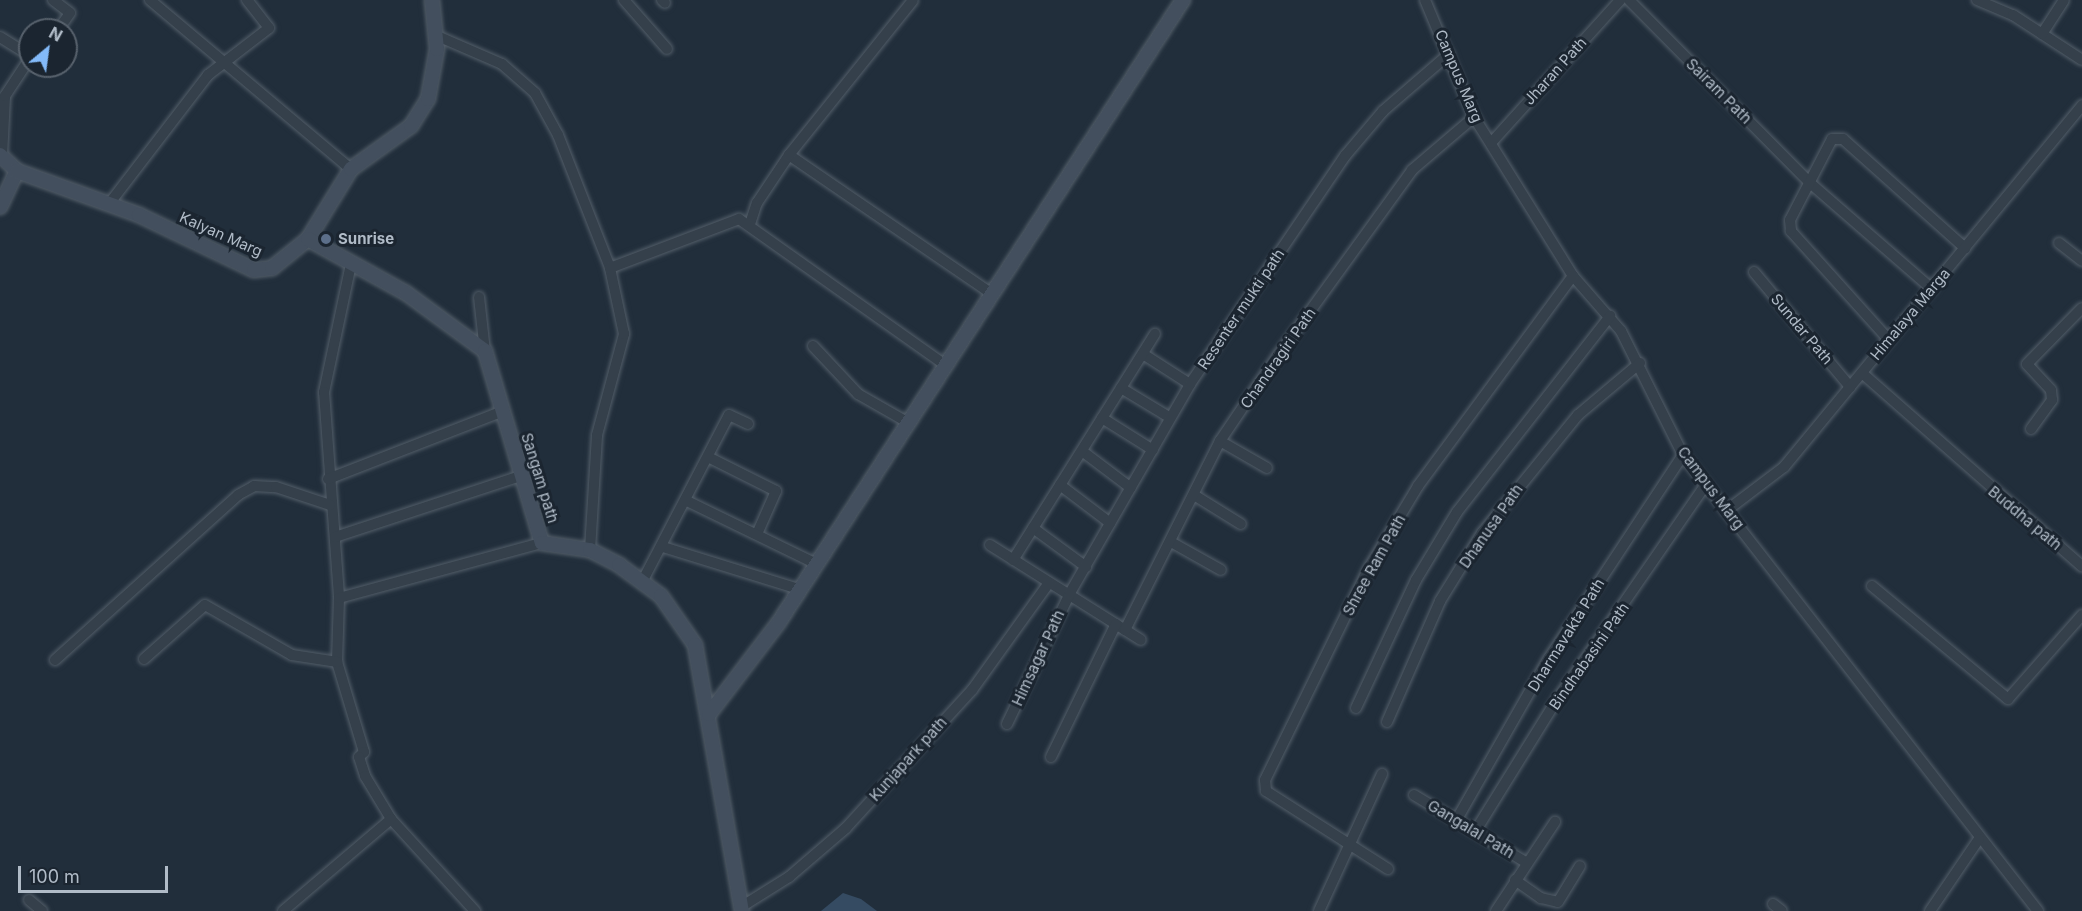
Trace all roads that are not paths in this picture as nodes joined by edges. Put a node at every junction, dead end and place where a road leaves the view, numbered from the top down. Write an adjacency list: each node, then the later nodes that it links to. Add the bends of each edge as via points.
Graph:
1 (53, 0): 13 (street, via 70,13)
2 (150, 0): 21 (street)
3 (247, 0): 21 (street, via 271,24)
4 (432, 0): 15 (street, Kalyan Marg)
5 (624, 0): 18 (street)
6 (913, 0): 26 (street)
7 (1183, 0): 43 (street)
8 (1620, 0): 25 (street, Jharan Path)
9 (1629, 0): 30 (street, Sairam Path)
10 (1977, 0): 14 (street)
11 (2064, 0): 14 (street)
12 (1429, 2): 19 (street, Campus Marg)
13 (66, 18)
14 (2042, 34): 20 (street)
15 (435, 35): 28 (street, Kalyan Marg, via 428,99 411,126); 39 (street, via 502,64 535,93 558,135)
16 (0, 37): 17 (street)
17 (18, 49)
18 (667, 49)
19 (1449, 54): 24 (street, Campus Marg); 55 (street, Resenter mukti path, via 1383,111 1345,156)
20 (2082, 60)
21 (223, 62): 28 (street); 31 (street)
22 (18, 76): 27 (street, via 5,96)
23 (2082, 105): 36 (street, Himalaya Marga)
24 (1474, 117): 25 (street, Campus Marg); 64 (street, Chandragiri Path, via 1412,170)
25 (1491, 143): 41 (street, Campus Marg)
26 (789, 155): 33 (street, via 757,203); 43 (street)
27 (1, 156): 29 (street)
28 (351, 170): 34 (street, Kalyan Marg)
29 (17, 171): 31 (street, Kalyan Marg); 32 (street)
30 (1809, 182): 36 (street, via 1837,136); 42 (street, Sairam Path); 48 (street, via 1790,220 1791,231)
31 (109, 204): 34 (street, Kalyan Marg, via 254,270 272,268)
32 (0, 207)
33 (750, 224): 39 (street, via 739,219 720,222); 53 (street)
34 (308, 239): 38 (street)
35 (2059, 243): 37 (street)
36 (1965, 248): 42 (street, Himalaya Marga)
37 (2082, 261)
38 (351, 264): 50 (street, via 406,293); 71 (street, via 324,392)
39 (610, 268): 88 (street, via 624,334 597,435)
40 (1754, 272): 56 (street, Sundar Path)
41 (1573, 276): 46 (street, Campus Marg); 118 (street, Shree Ram Path, via 1418,486 1370,566 1265,780 1266,791)
42 (1932, 289): 48 (street, Himalaya Marga)
43 (992, 294): 53 (street)
44 (479, 297): 50 (street)
45 (2082, 308): 63 (street, via 2027,364 2051,390 2052,400)
46 (1610, 316): 52 (street, Campus Marg); 106 (street, via 1457,512 1416,580)
47 (1155, 334): 51 (street)
48 (1889, 340): 54 (street, Himalaya Marga)
49 (813, 346): 61 (street, via 858,394)
50 (485, 351): 58 (street, Sangam path)
51 (1143, 354): 55 (street); 57 (street)
52 (1640, 363): 67 (street, Campus Marg); 108 (street, Dhanusa Path, via 1578,415 1482,533 1440,601)
53 (945, 365): 61 (street)
54 (1862, 373): 56 (street, Himalaya Marga); 91 (street, Buddha path, via 1968,470)
55 (1190, 384): 59 (street, Resenter mukti path)
56 (1850, 387): 78 (street, Himalaya Marga, via 1784,467)
57 (1121, 388): 59 (street); 60 (street)
58 (503, 411): 70 (street, Sangam path); 71 (street)
59 (1169, 417): 65 (street, Resenter mukti path)
60 (1102, 418): 65 (street); 66 (street)
61 (907, 422): 90 (street)
62 (748, 424): 68 (street, via 729,415)
63 (2031, 429)
64 (1220, 441): 69 (street); 75 (street, Chandragiri Path)
65 (1153, 450): 74 (street, Resenter mukti path)
66 (1082, 451): 73 (street); 74 (street)
67 (1683, 455): 72 (street, Campus Marg); 114 (street, Dharmavakta Path, via 1549,657)
68 (708, 457): 76 (street); 82 (street, via 776,491)
69 (1267, 468)
70 (521, 476): 83 (street); 85 (street, Sangam path)
71 (328, 479): 77 (street)
72 (1707, 484): 78 (street, Campus Marg); 116 (street, Bindhabasini Path, via 1558,698)
73 (1060, 485): 79 (street); 81 (street)
74 (1131, 488): 79 (street, Resenter mukti path)
75 (1194, 495): 80 (street); 84 (street, Chandragiri Path)
76 (687, 501): 82 (street); 87 (street)
77 (330, 505): 83 (street); 104 (street, via 276,487 254,486 238,495)
78 (1726, 511): 117 (street, Campus Marg)
79 (1110, 523): 92 (street, Resenter mukti path)
80 (1241, 524)
81 (1033, 528): 89 (street); 92 (street)
82 (757, 534): 90 (street)
83 (334, 537): 99 (street)
84 (1171, 542): 93 (street); 101 (street, Chandragiri Path)
85 (542, 543): 88 (street, Sangam path); 99 (street)
86 (990, 545): 89 (street)
87 (663, 547): 94 (street); 97 (street)
88 (590, 550): 94 (street, Sangam path)
89 (1013, 560): 95 (street)
90 (817, 564): 97 (street)
91 (2082, 566)
92 (1086, 567): 98 (street, Resenter mukti path)
93 (1221, 570)
94 (642, 582): 107 (street, Sangam path, via 661,596 695,645)
95 (1049, 583): 98 (street); 124 (street, Kunjapark path, via 972,690 846,828 789,878)
96 (1872, 586): 100 (street, via 2008,699)
97 (799, 589): 107 (street)
98 (1070, 593): 101 (street); 109 (street, Himsagar Path)
99 (339, 598): 105 (street)
100 (2082, 615)
101 (1121, 627): 102 (street); 110 (street, Chandragiri Path)
102 (1141, 640)
103 (144, 659): 105 (street, via 205,605 292,655)
104 (55, 660)
105 (337, 663): 113 (street, via 364,752 360,765)
106 (1356, 708)
107 (709, 714): 124 (street, Sangam path)
108 (1387, 722)
109 (1007, 724)
110 (1051, 757)
111 (1382, 774): 118 (street)
112 (1414, 795): 114 (street, Gangalal Path)
113 (391, 819): 126 (street); 127 (street)
114 (1457, 819): 116 (street, Gangalal Path)
115 (1555, 822): 119 (street)
116 (1476, 830): 119 (street, Gangalal Path)
117 (1979, 839): 130 (street); 131 (street, Campus Marg)
118 (1350, 845): 121 (street); 128 (street)
119 (1527, 862): 122 (street)
120 (1580, 866): 122 (street, via 1558,902 1542,898)
121 (1388, 869)
122 (1515, 880): 129 (street)
123 (29, 900): 125 (street)
124 (741, 909)
125 (42, 911)
126 (283, 911)
127 (476, 911)
128 (1319, 911)
129 (1496, 911)
130 (1930, 911)
131 (2038, 911)

